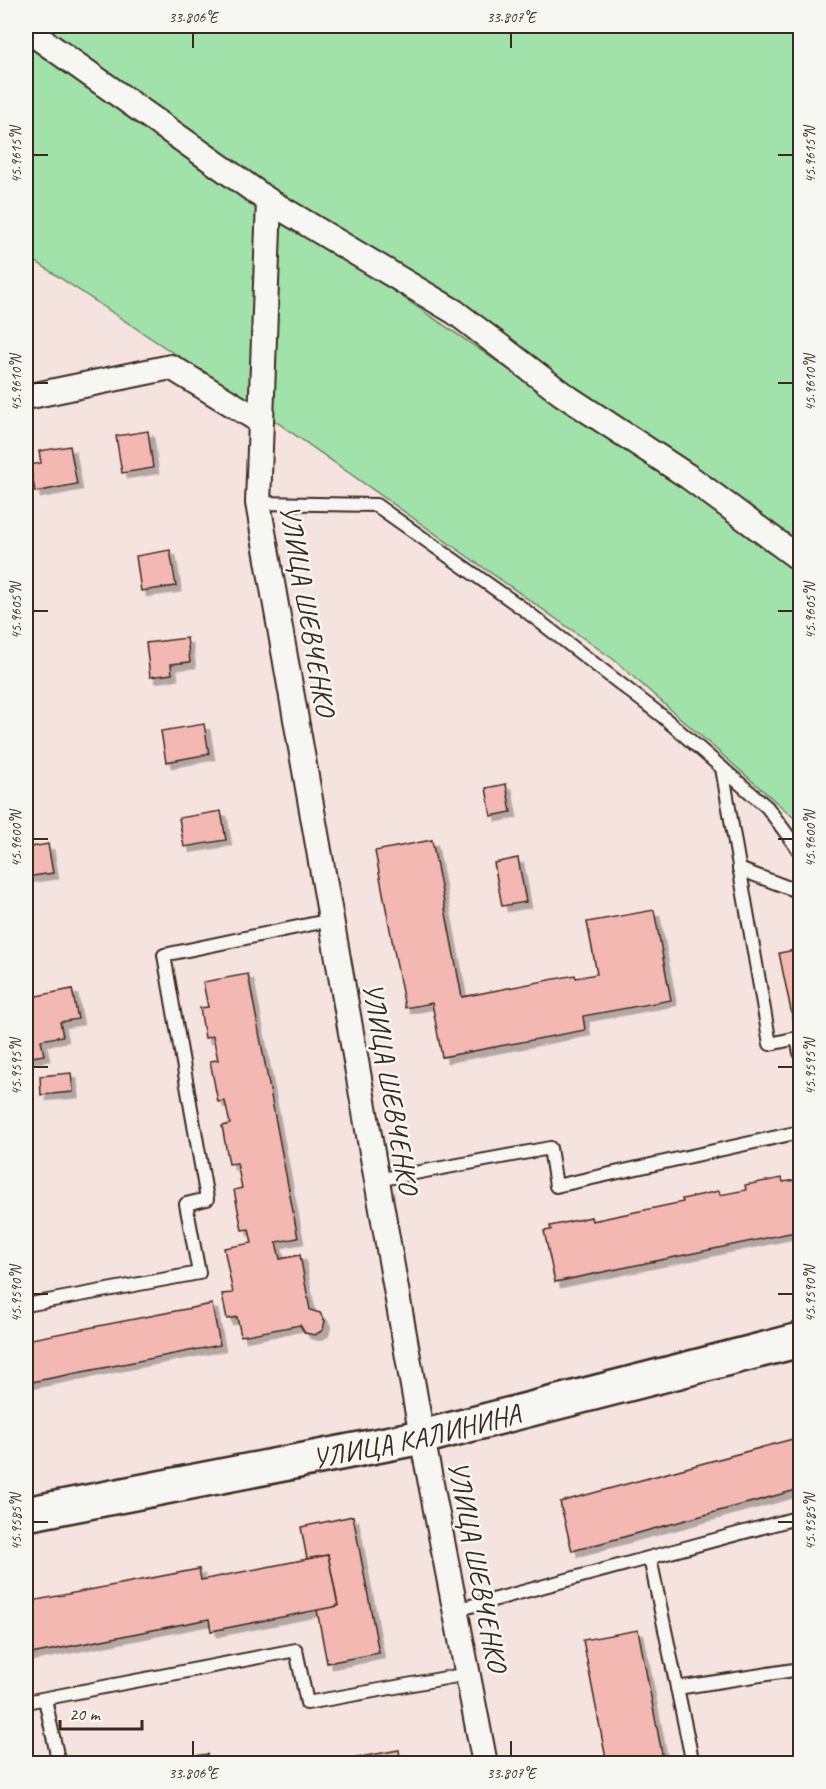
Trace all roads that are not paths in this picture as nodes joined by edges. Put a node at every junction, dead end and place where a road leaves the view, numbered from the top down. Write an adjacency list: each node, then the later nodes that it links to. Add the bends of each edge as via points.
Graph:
1 (26, 29): 2 (street)
2 (269, 201): 4 (street, УЛИЦА ШЕВЧЕНКО); 6 (street, via 455,312 561,393 689,477)
3 (26, 397): 4 (street, via 171,367)
4 (260, 421): 5 (street, УЛИЦА ШЕВЧЕНКО)
5 (258, 502): 7 (lane, via 376,505 532,615); 11 (street, УЛИЦА ШЕВЧЕНКО)
6 (801, 559)
7 (722, 768): 8 (lane, via 767,807); 9 (lane)
8 (801, 852)
9 (739, 869): 10 (lane); 12 (lane, via 770,1044 798,1038)
10 (801, 892)
11 (331, 920): 14 (street, УЛИЦА ШЕВЧЕНКО); 15 (lane, via 164,955 207,1199 186,1204 200,1274)
12 (801, 1053)
13 (801, 1132): 14 (lane, via 556,1186 550,1148)
14 (377, 1180): 17 (street, УЛИЦА ШЕВЧЕНКО)
15 (26, 1305)
16 (801, 1340): 17 (main road, УЛИЦА КАЛИНИНА)
17 (422, 1437): 18 (main road, УЛИЦА КАЛИНИНА); 21 (street, УЛИЦА ШЕВЧЕНКО)
18 (26, 1514)
19 (801, 1517): 20 (lane)
20 (650, 1558): 21 (lane); 24 (lane)
21 (456, 1610): 23 (street, УЛИЦА ШЕВЧЕНКО)
22 (801, 1670): 24 (lane)
23 (468, 1674): 25 (lane, via 307,1703 296,1650); 28 (street, УЛИЦА ШЕВЧЕНКО)
24 (677, 1688): 29 (lane)
25 (45, 1699): 26 (lane); 27 (lane)
26 (26, 1702)
27 (59, 1764)
28 (485, 1764)
29 (693, 1764)

